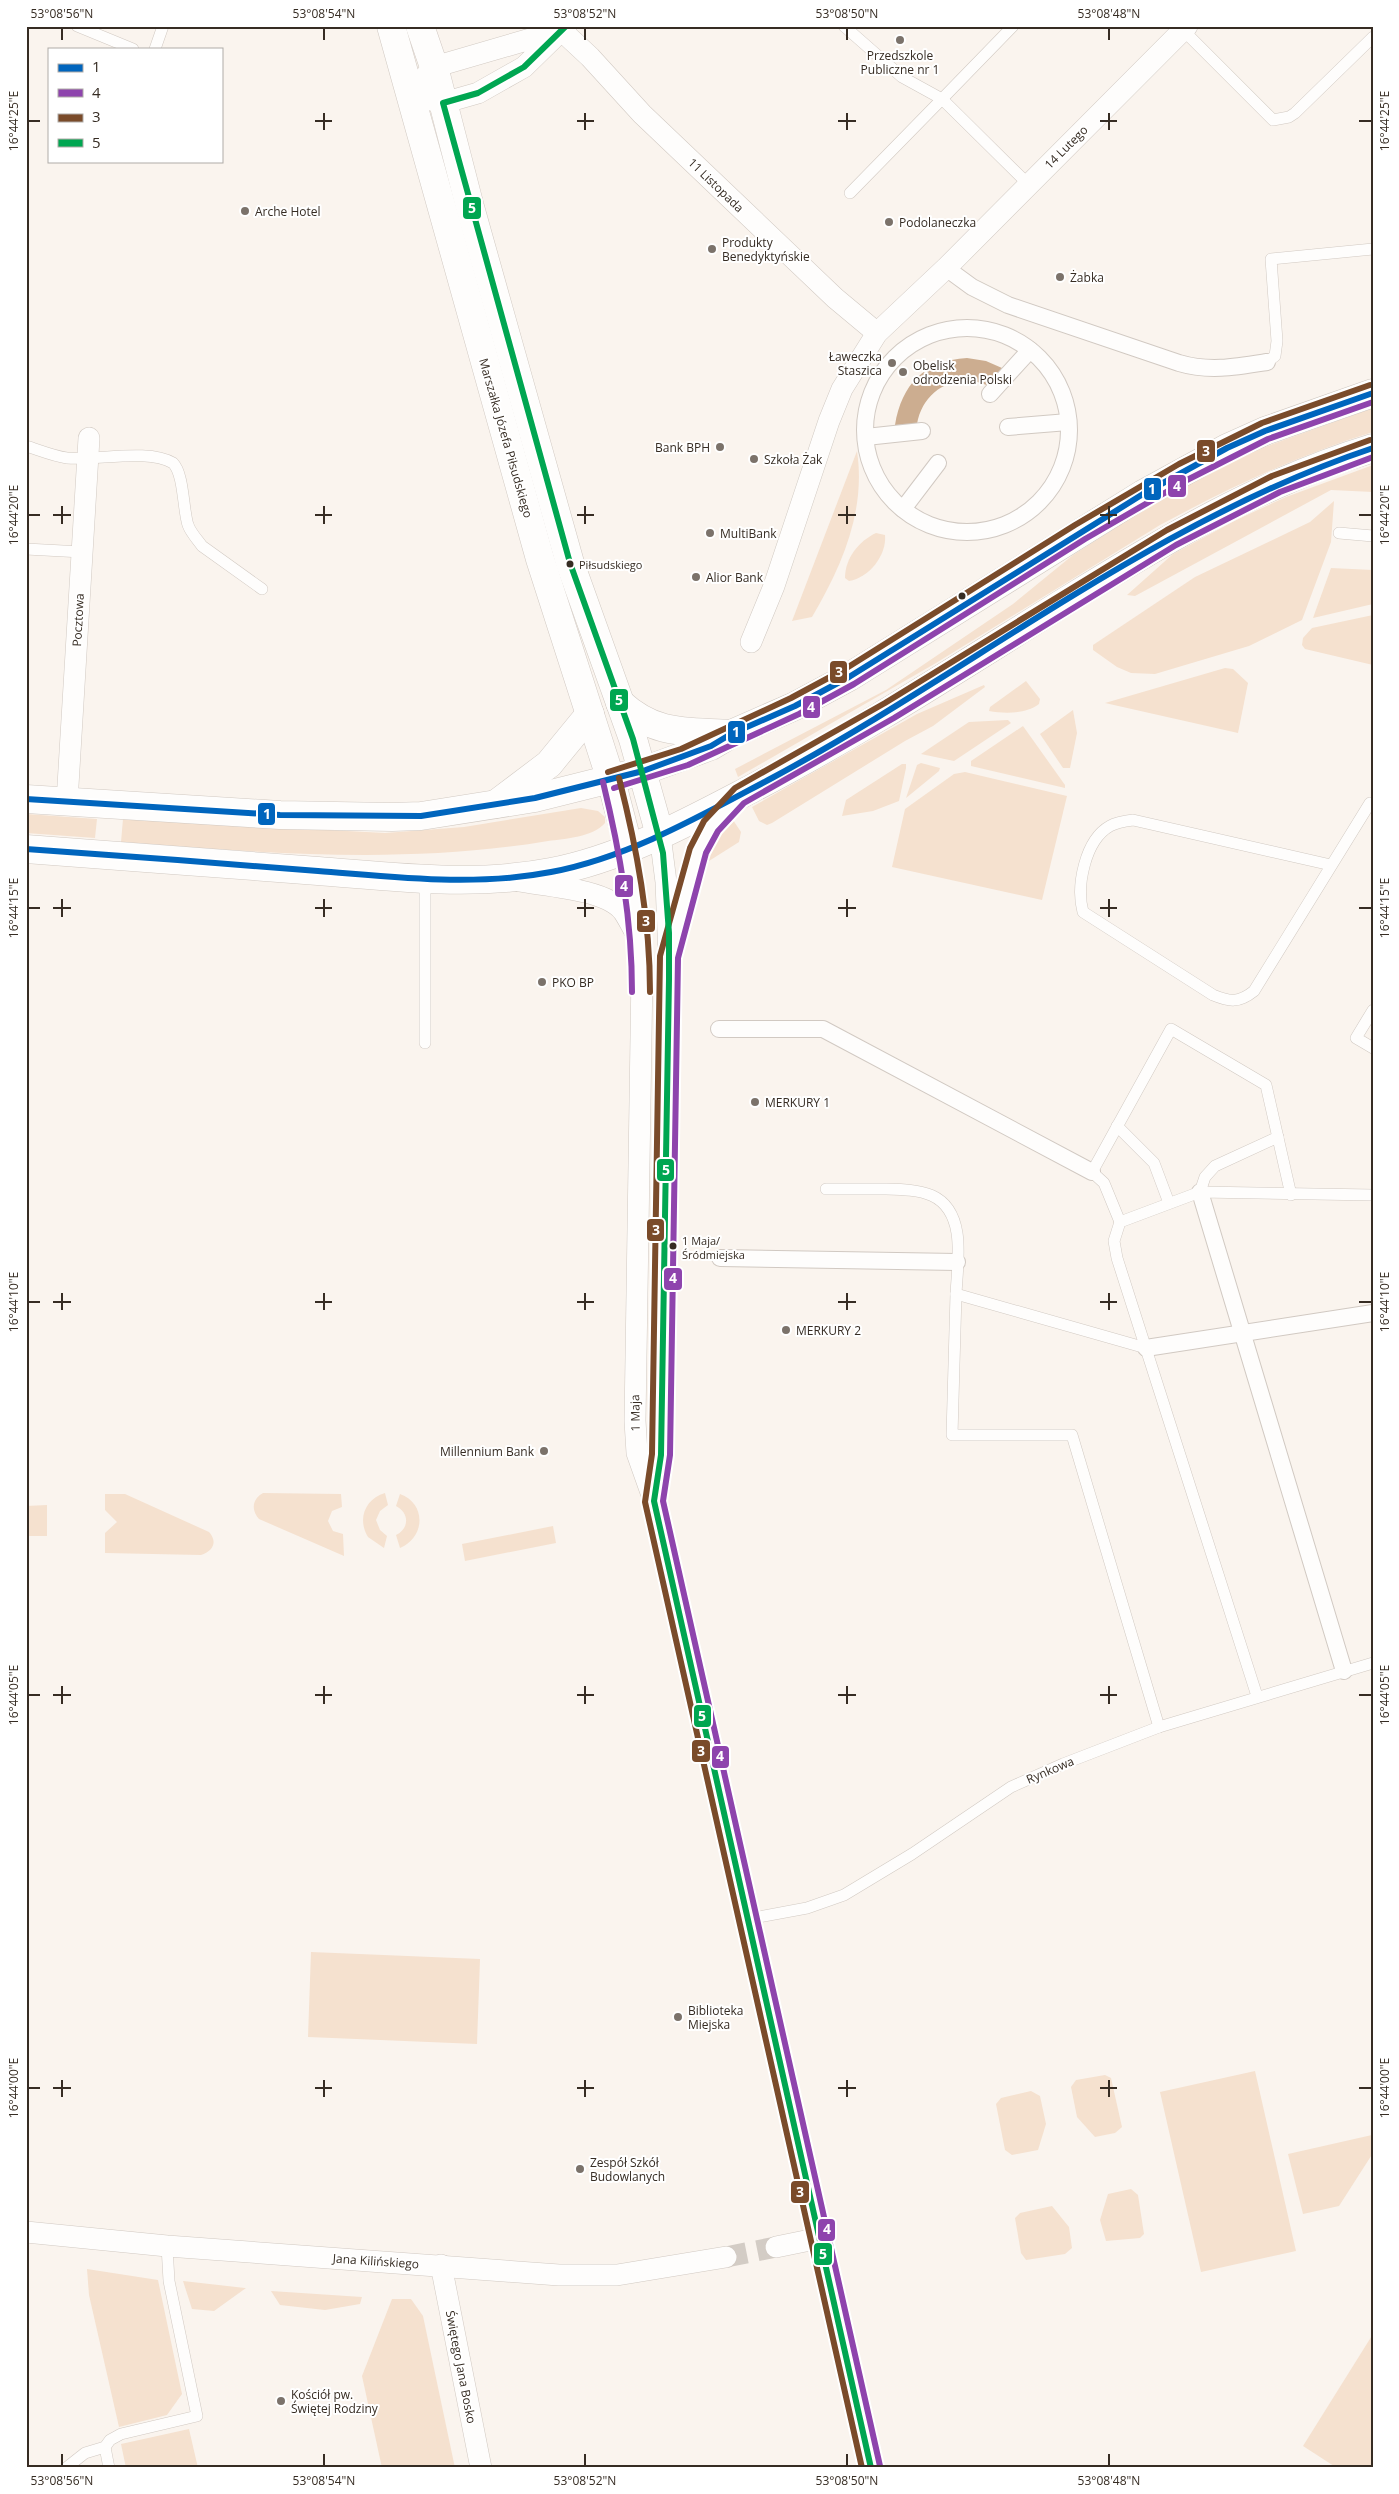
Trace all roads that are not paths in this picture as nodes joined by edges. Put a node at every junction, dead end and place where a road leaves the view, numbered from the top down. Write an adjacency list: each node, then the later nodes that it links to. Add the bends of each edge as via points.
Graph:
1 (77, 26): 10 (lane)
2 (163, 26): 11 (lane)
3 (391, 26): 13 (main road)
4 (420, 26): 12 (main road)
5 (844, 26): 14 (lane, via 902,78)
6 (1013, 26): 14 (lane)
7 (564, 28): 12 (street); 15 (street, via 516,72 478,93); 20 (street, 11 Listopada, via 649,121 835,298)
8 (1185, 28): 9 (lane, via 1273,120 1289,117 1302,107); 16 (street, 14 Lutego)
9 (1373, 36)
10 (131, 48)
11 (155, 48)
12 (434, 67): 13 (street); 15 (main road)
13 (410, 94): 15 (street); 41 (main road, Marszałka Józefa Piłsudskiego, via 537,550)
14 (942, 99): 16 (lane); 17 (lane)
15 (443, 103): 40 (main road, via 570,563)
16 (1028, 184): 19 (street, 14 Lutego)
17 (850, 193)
18 (1373, 249): 22 (lane, via 1271,259 1277,341 1275,356)
19 (946, 268): 20 (street, 14 Lutego); 22 (street, via 980,292 1008,305 1179,363 1215,370)
20 (877, 333): 39 (street, 14 Lutego, via 842,389 829,421)
21 (1030, 350): 24 (street); 25 (street, via 1055,378 1063,395); 28 (street, via 1006,336 978,329 950,330 923,338 899,355 880,378 869,406)
22 (1267, 362)
23 (1373, 393): 42 (main road, via 1265,431 1190,468 1080,532 849,677 795,706)
24 (990, 394)
25 (1068, 422): 26 (street); 33 (street, via 1067,450 1058,476 1036,506 1012,522 984,531 955,531 927,524)
26 (1008, 427)
27 (922, 431): 28 (street)
28 (866, 437): 33 (street, via 875,472 890,496)
29 (26, 446): 30 (lane, via 66,458)
30 (88, 448): 37 (street, Pocztowa); 38 (lane, via 173,463 178,472 188,526 194,536 202,546)
31 (1373, 448): 45 (main road, via 1268,488 1172,537 888,711)
32 (938, 463): 33 (street)
33 (903, 509)
34 (1339, 534): 35 (lane)
35 (1373, 536)
36 (26, 549): 37 (lane)
37 (82, 552): 47 (street, Pocztowa)
38 (262, 589)
39 (752, 642)
40 (620, 702): 42 (main road, via 636,718 666,730); 43 (main road)
41 (590, 714): 44 (main road, Marszałka Józefa Piłsudskiego); 48 (main road, via 549,764)
42 (731, 734): 43 (main road, via 684,757)
43 (643, 771): 44 (main road); 50 (main road)
44 (611, 780): 48 (main road, via 567,792); 52 (main road, 1 Maja)
45 (739, 796): 50 (main road); 57 (street, via 711,826 698,850)
46 (26, 799): 47 (main road)
47 (67, 802): 48 (main road, via 352,817 421,816)
48 (496, 804)
49 (1373, 804): 53 (lane, via 1370,803)
50 (660, 835): 52 (main road); 57 (street)
51 (26, 849): 55 (main road)
52 (628, 849): 54 (main road, via 575,866); 56 (street, 1 Maja)
53 (1331, 865): 53 (lane, via 1133,820 1118,822 1098,837 1087,855 1079,897 1083,912 1213,995 1230,1002 1244,999 1254,991)
54 (499, 878): 55 (main road); 56 (street, via 607,900 622,910)
55 (426, 879): 60 (lane)
56 (641, 941): 77 (street, 1 Maja, via 635,1421 637,1453)
57 (670, 957): 77 (street, via 662,1455)
58 (1373, 1010): 61 (lane, via 1356,1038)
59 (719, 1029): 64 (street, via 823,1029)
60 (424, 1043)
61 (1373, 1048)
62 (1118, 1126): 63 (lane, via 1171,1029 1266,1086); 64 (lane); 69 (lane, via 1154,1163)
63 (1278, 1137): 66 (lane, via 1214,1166 1205,1177); 67 (lane)
64 (1092, 1172): 70 (lane, via 1104,1183)
65 (826, 1189): 72 (lane, via 914,1190 936,1196 953,1218 957,1234)
66 (1200, 1192): 67 (lane); 69 (lane); 75 (street)
67 (1291, 1195): 68 (lane)
68 (1373, 1195)
69 (1169, 1203): 70 (lane)
70 (1120, 1222): 76 (lane, via 1114,1241 1116,1258)
71 (720, 1258): 72 (street)
72 (957, 1262): 73 (lane)
73 (956, 1294): 76 (lane); 81 (lane, via 952,1435 1072,1435)
74 (1373, 1313): 75 (street)
75 (1243, 1333): 76 (street); 79 (street)
76 (1146, 1348): 80 (lane)
77 (654, 1501): 82 (street, 1 Maja)
78 (1373, 1663): 79 (lane, Rynkowa)
79 (1344, 1671): 80 (lane, Rynkowa)
80 (1257, 1696): 81 (lane, Rynkowa)
81 (1159, 1727): 82 (lane, Rynkowa, via 1011,1787 844,1895 807,1908)
82 (748, 1919): 84 (street, 1 Maja)
83 (26, 2232): 85 (street, Jana Kilińskiego)
84 (820, 2238): 86 (street); 93 (street, 1 Maja)
85 (167, 2246): 88 (street, Jana Kilińskiego); 89 (lane, via 169,2281 198,2416 121,2434)
86 (776, 2247)
87 (726, 2257): 88 (street, Jana Kilińskiego, via 617,2275 559,2275)
88 (441, 2265): 92 (street, Świętego Jana Bosko)
89 (105, 2447): 90 (lane, via 85,2453); 91 (lane)
90 (66, 2468)
91 (109, 2468)
92 (481, 2468)
93 (871, 2468)

